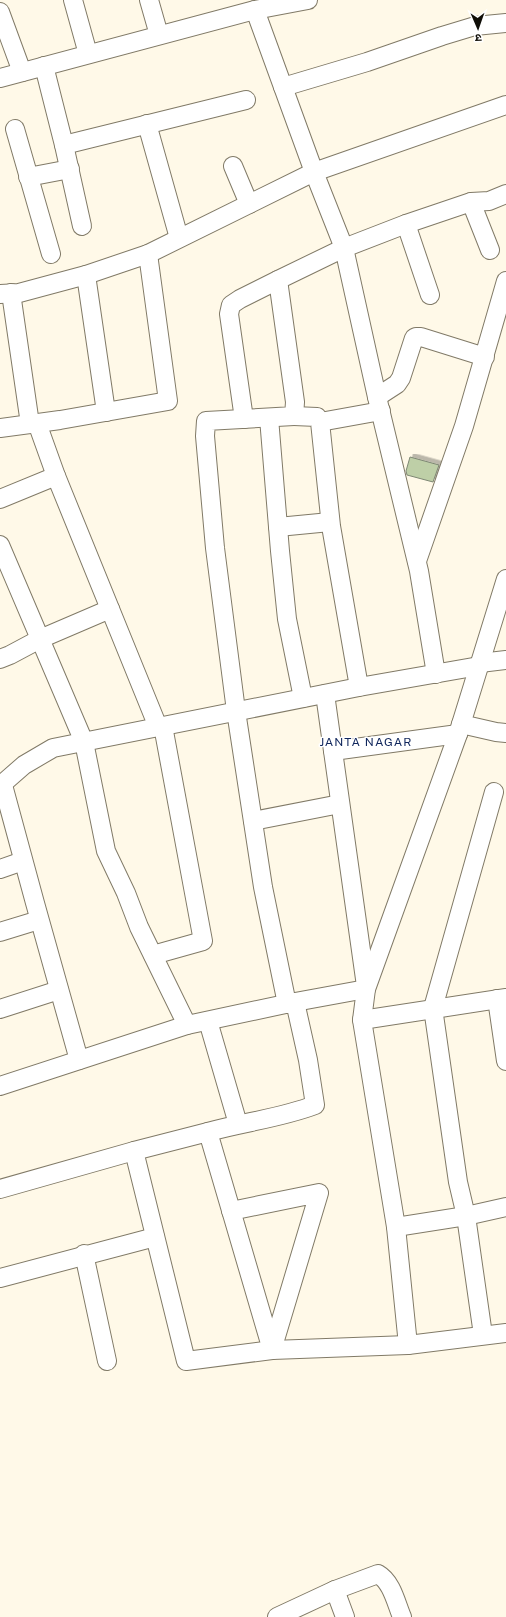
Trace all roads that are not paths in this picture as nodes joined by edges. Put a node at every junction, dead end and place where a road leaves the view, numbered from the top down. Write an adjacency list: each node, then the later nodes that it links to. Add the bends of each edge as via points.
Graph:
1 (73, 0): 9 (street)
2 (149, 0): 8 (street)
3 (308, 0): 5 (street)
4 (234, 8): 5 (street); 8 (street)
5 (255, 10): 13 (street)
6 (0, 12): 11 (street)
7 (506, 23): 13 (street, via 475,26)
8 (159, 35): 9 (street)
9 (88, 54): 10 (street)
10 (44, 66): 11 (street); 18 (street)
11 (22, 72): 12 (street)
12 (0, 78)
13 (283, 87): 21 (street)
14 (246, 100): 16 (street)
15 (506, 105): 21 (street)
16 (147, 124): 18 (street); 28 (street)
17 (15, 129): 22 (street)
18 (64, 145): 20 (street)
19 (233, 166): 25 (street)
20 (70, 169): 22 (street); 27 (street)
21 (314, 172): 25 (street); 29 (street)
22 (28, 177): 31 (street)
23 (506, 194): 24 (street, via 489,201)
24 (471, 202): 26 (street); 30 (street)
25 (249, 204): 28 (street)
26 (406, 224): 29 (street); 37 (street)
27 (82, 226)
28 (179, 238): 32 (street)
29 (344, 248): 34 (street); 39 (street)
30 (490, 250)
31 (51, 254)
32 (148, 254): 33 (street); 40 (street, via 168,401)
33 (86, 275): 36 (street, via 19,293); 40 (street)
34 (278, 280): 41 (street, via 295,402); 43 (street, via 234,302 229,309)
35 (506, 281): 38 (street)
36 (5, 294): 45 (street)
37 (430, 295)
38 (485, 357): 39 (street, via 416,337 401,378); 52 (street)
39 (380, 407): 44 (street); 52 (street)
40 (106, 412): 45 (street)
41 (294, 416): 42 (street); 44 (street, via 317,417)
42 (269, 418): 43 (street); 50 (street)
43 (244, 419): 63 (street, via 206,421 205,436 214,548)
44 (320, 422): 49 (street)
45 (33, 424): 46 (street); 47 (street)
46 (0, 428)
47 (56, 476): 48 (street); 54 (street)
48 (0, 499)
49 (330, 522): 50 (street); 60 (street)
50 (278, 527): 62 (street, via 287,619)
51 (0, 545): 55 (street)
52 (417, 561): 59 (street)
53 (506, 579): 58 (street)
54 (110, 609): 55 (street); 64 (street)
55 (40, 639): 56 (street); 67 (street)
56 (0, 659)
57 (506, 660): 58 (street)
58 (479, 665): 59 (street); 65 (street)
59 (436, 674): 60 (street)
60 (359, 687): 61 (street)
61 (325, 694): 62 (street); 68 (street)
62 (303, 698): 63 (street)
63 (236, 711): 64 (street); 72 (street)
64 (161, 727): 67 (street); 77 (street, via 203,941)
65 (459, 729): 66 (street); 68 (street); 78 (street)
66 (506, 733)
67 (84, 742): 69 (street, via 53,748 24,765); 77 (street, via 106,851)
68 (333, 751): 71 (street)
69 (2, 786): 73 (street)
70 (494, 792): 82 (street)
71 (340, 804): 72 (street); 78 (street)
72 (253, 821): 81 (street, via 263,887)
73 (23, 861): 74 (street); 75 (street)
74 (0, 869)
75 (39, 920): 76 (street); 79 (street)
76 (0, 932)
77 (153, 955): 86 (street)
78 (366, 989): 81 (street); 85 (street)
79 (59, 990): 83 (street); 87 (street)
80 (502, 999): 82 (street); 88 (street)
81 (291, 1003): 84 (street); 90 (street, via 308,1060 315,1106 294,1113)
82 (433, 1008): 85 (street); 96 (street, via 458,1182)
83 (0, 1009)
84 (208, 1020): 86 (street); 90 (street)
85 (362, 1020): 97 (street)
86 (188, 1025): 87 (street)
87 (79, 1060): 89 (street)
88 (506, 1062)
89 (0, 1086)
90 (238, 1124): 91 (street)
91 (208, 1132): 92 (street); 95 (street)
92 (134, 1151): 93 (street); 98 (street)
93 (0, 1189)
94 (506, 1206): 96 (street)
95 (231, 1211): 104 (street); 104 (street, via 320,1193)
96 (466, 1216): 97 (street); 102 (street)
97 (396, 1227): 103 (street)
98 (155, 1236): 99 (street); 104 (street, via 186,1361)
99 (84, 1254): 100 (street); 105 (street)
100 (0, 1278)
101 (506, 1333): 102 (street)
102 (482, 1335): 103 (street)
103 (408, 1345): 104 (street)
104 (272, 1350)
105 (107, 1361)
106 (335, 1590): 107 (street); 109 (street); 110 (street, via 378,1574 390,1586)
107 (295, 1613): 108 (street)
108 (277, 1617)
109 (345, 1617)
110 (402, 1617)

